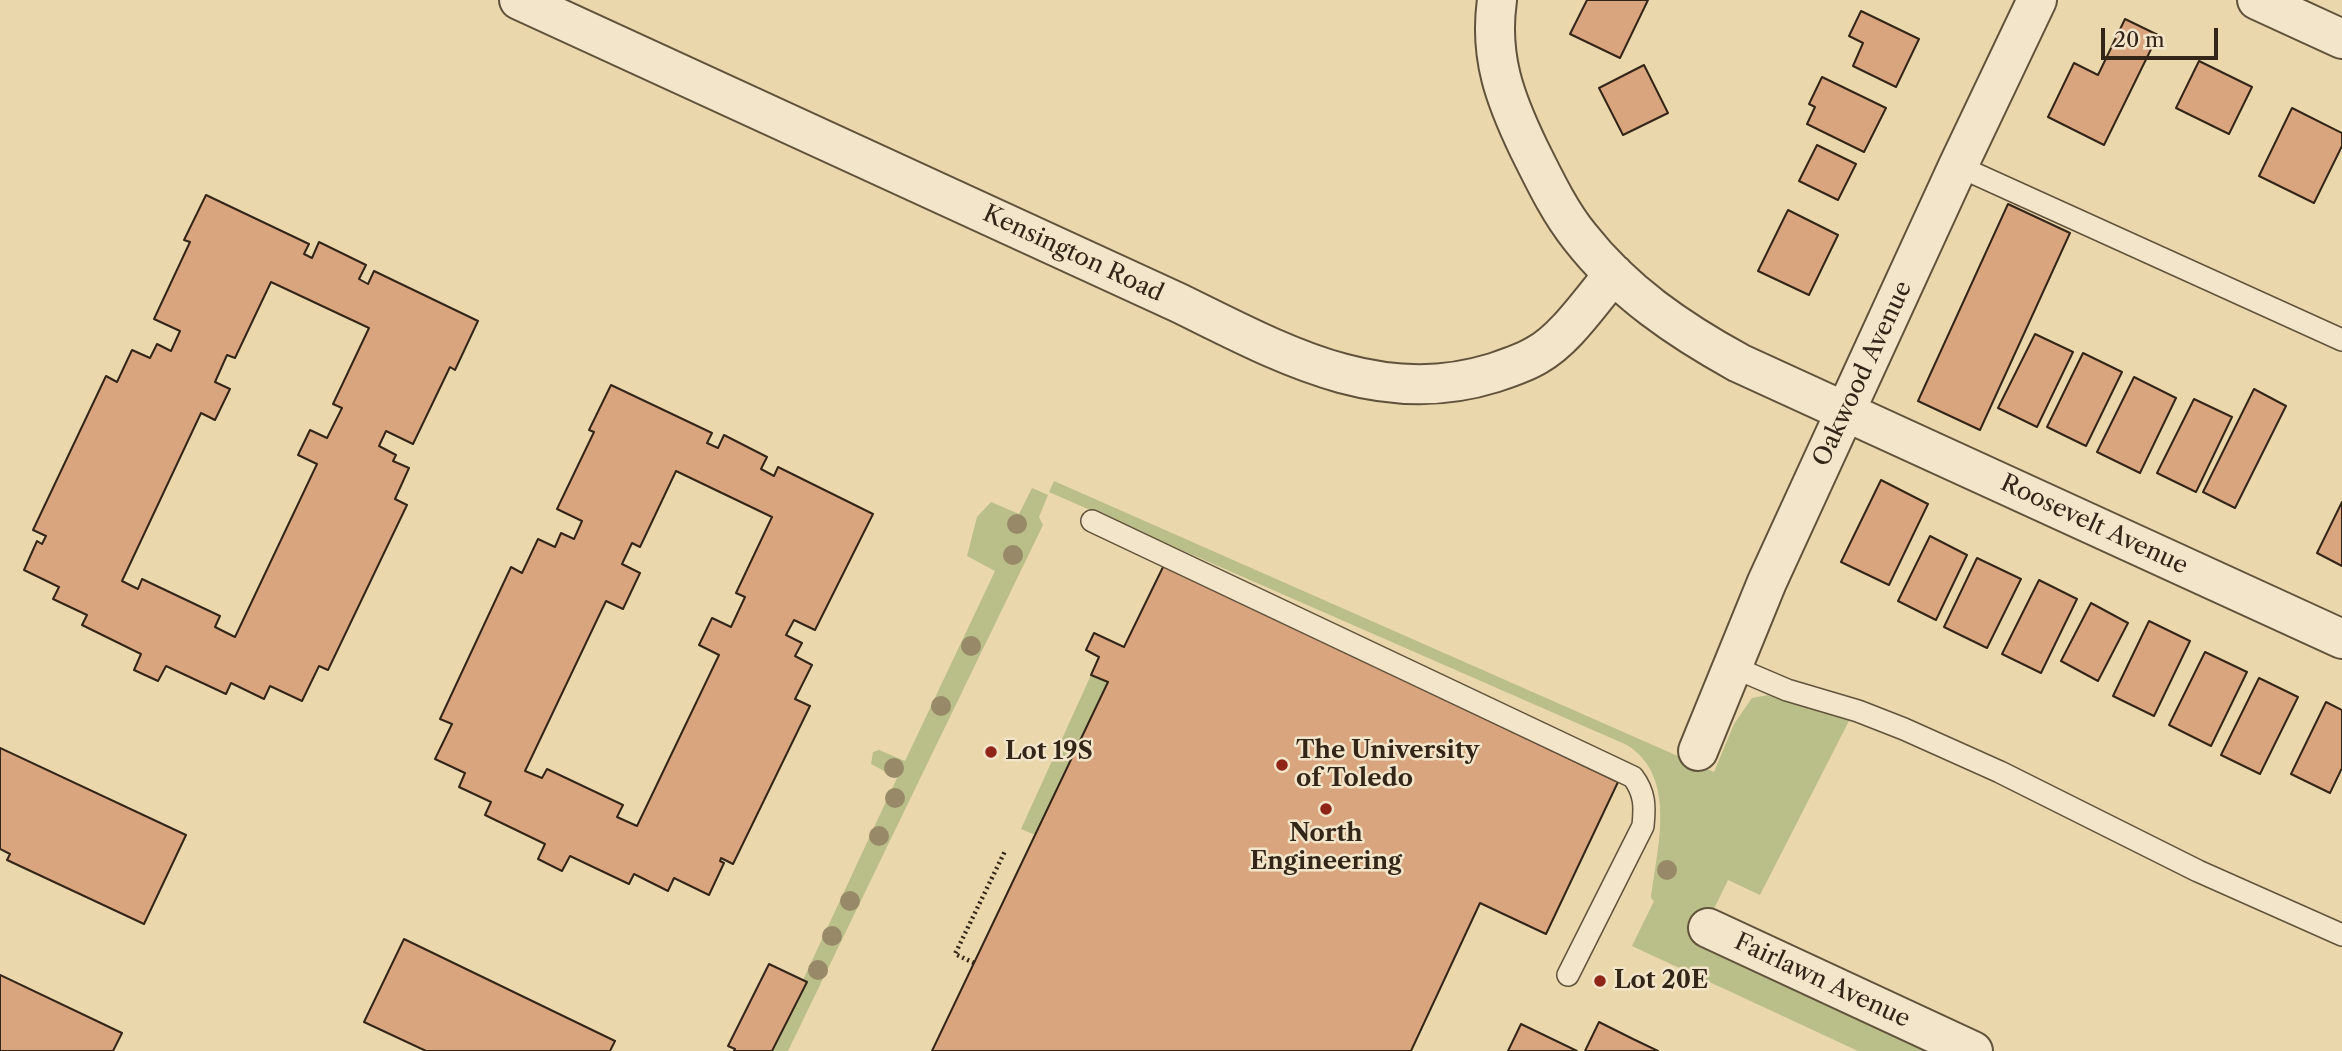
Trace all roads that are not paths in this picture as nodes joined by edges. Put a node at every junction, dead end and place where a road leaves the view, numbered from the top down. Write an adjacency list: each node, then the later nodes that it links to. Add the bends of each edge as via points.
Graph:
1 (519, 0): 7 (street, Kensington Road, via 1269,347 1357,377 1387,383 1450,384 1513,367 1539,355 1560,337)
2 (2037, 0): 6 (street, Oakwood Avenue)
3 (2257, 0): 5 (street)
4 (1491, 2): 7 (street, Roosevelt Avenue, via 1501,83 1514,118 1559,205 1580,237)
5 (2342, 39)
6 (1958, 166): 8 (lane); 9 (street, Oakwood Avenue)
7 (1614, 274): 9 (street, Roosevelt Avenue, via 1637,297 1700,342)
8 (2342, 340)
9 (1846, 411): 11 (street, Roosevelt Avenue); 12 (street, Oakwood Avenue)
10 (1092, 521): 16 (lane, via 1633,777 1642,789 1643,826)
11 (2342, 639)
12 (1733, 667): 13 (street, Oakwood Avenue); 15 (lane, via 1916,735)
13 (1698, 751)
14 (1709, 928): 17 (street, Fairlawn Avenue)
15 (2342, 935)
16 (1568, 975)
17 (1973, 1051)

